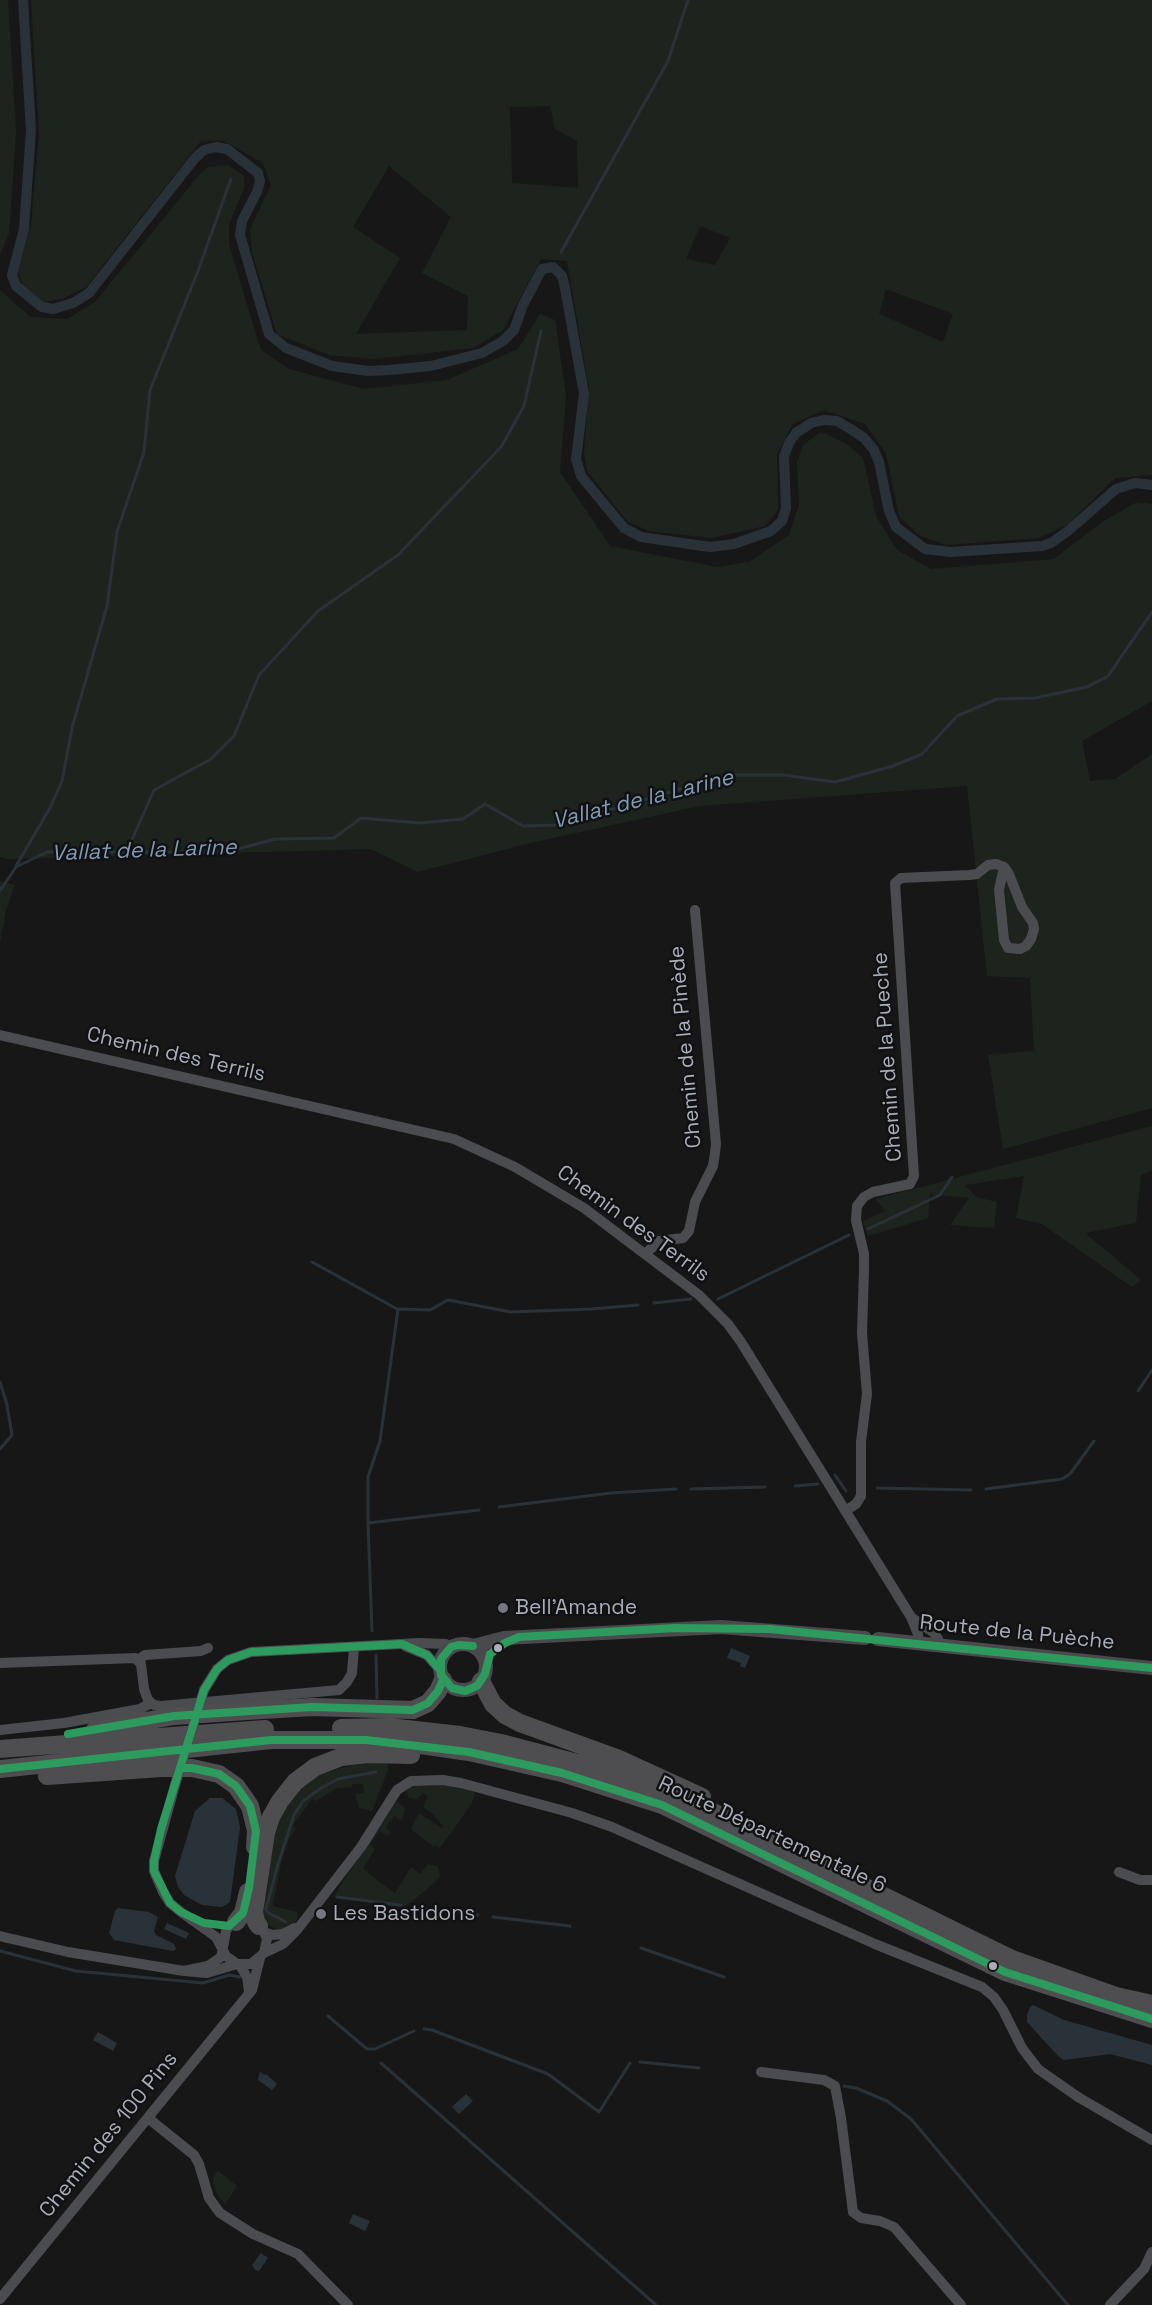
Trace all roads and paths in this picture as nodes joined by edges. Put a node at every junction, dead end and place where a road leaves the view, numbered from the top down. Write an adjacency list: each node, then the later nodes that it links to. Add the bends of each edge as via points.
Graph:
1 (1004, 867): 1 (street, via 999,890 1004,940 1008,948 1020,949 1031,939 1033,923); 5 (street, Chemin de la Pueche, via 987,865 977,874 901,878 895,883 914,1176 910,1184 873,1192 857,1206 856,1220 864,1254 862,1333 867,1394 861,1442 861,1496)
2 (695, 910): 4 (street, Chemin de la Pinède, via 716,1153 695,1202 689,1231 683,1238 659,1241)
3 (0, 1035): 4 (street, Chemin des Terrils, via 454,1139 549,1186)
4 (645, 1254): 5 (street, Chemin des Terrils, via 699,1295 728,1324)
5 (845, 1511): 6 (street, Chemin des Terrils)
6 (911, 1617): 9 (street, Chemin des Terrils); 11 (street, Chemin des Terrils, via 934,1632)
7 (519, 1637): 9 (main road, Route de la Puèche, via 721,1627); 10 (main road, Route de la Puèche); 18 (main road, Route de la Puèche, via 496,1649 488,1658)
8 (402, 1644): 12 (street); 13 (street, via 436,1643); 19 (street, via 427,1655)
9 (919, 1644): 11 (main road, Route de la Puèche)
10 (472, 1646): 13 (main road); 18 (main road, via 480,1652)
11 (939, 1646): 17 (main road, Route de la Puèche)
12 (354, 1647): 20 (street, via 352,1673 339,1690 160,1706); 29 (street, bridge, via 240,1655 217,1669 204,1690 157,1844 154,1871 170,1903)
13 (451, 1647): 19 (main road, via 441,1659)
14 (208, 1648): 15 (street, via 201,1652 145,1655)
15 (138, 1660): 16 (street, via 132,1657); 20 (street, via 145,1695)
16 (0, 1663)
17 (1152, 1668)
18 (484, 1673): 19 (main road, via 465,1691 452,1688); 26 (highway, via 493,1704 505,1715 670,1781)
19 (441, 1675): 22 (highway, via 438,1691 428,1703 413,1710 312,1707 174,1716)
20 (151, 1703): 21 (street, via 140,1710)
21 (0, 1730)
22 (0, 1747): 26 (highway, Route Départementale 6, via 270,1729 389,1727 460,1735 611,1772 713,1812)
23 (0, 1768): 25 (highway, Route Départementale 6, via 271,1740 366,1740 469,1752 562,1773)
24 (0, 1779): 31 (highway, via 192,1768 229,1780 250,1806 256,1831 246,1905)
25 (662, 1805): 32 (highway, via 451,1759 367,1754 340,1757 315,1767 295,1782 271,1817 255,1894 256,1922); 40 (highway, Route Départementale 6, via 1005,1972)
26 (823, 1866): 39 (highway, Route Départementale 6, via 1012,1959 1116,1996)
27 (1119, 1872): 28 (street)
28 (1152, 1880)
29 (194, 1920): 31 (street); 34 (street, via 216,1937)
30 (304, 1920): 32 (street, via 283,1934 272,1935); 35 (street, via 283,1944); 43 (street, via 361,1847 397,1790 411,1781 461,1783 612,1827 982,1988 994,1997 1022,2048 1038,2068 1078,2097)
31 (233, 1924): 32 (street, via 248,1921); 34 (street, via 223,1936)
32 (262, 1929): 35 (street, via 267,1939)
33 (0, 1936): 37 (street, via 68,1952)
34 (223, 1948): 36 (street, via 226,1956); 37 (street, via 221,1957 208,1966)
35 (262, 1956): 36 (street, via 251,1964); 38 (street, Chemin des 100 Pins)
36 (238, 1964): 37 (street, via 207,1973); 38 (street, via 249,1986)
37 (184, 1971)
38 (247, 1995): 42 (street, Chemin des 100 Pins)
39 (1152, 2004)
40 (1152, 2019)
41 (761, 2072): 47 (street, via 832,2083 841,2118 853,2212 894,2227)
42 (147, 2118): 45 (street, Chemin des 100 Pins); 46 (street, via 194,2155 209,2199 220,2213 253,2234 298,2254)
43 (1152, 2140)
44 (1152, 2252): 48 (street, via 1144,2269)
45 (0, 2299)
46 (348, 2305)
47 (961, 2305)
48 (1110, 2305)

